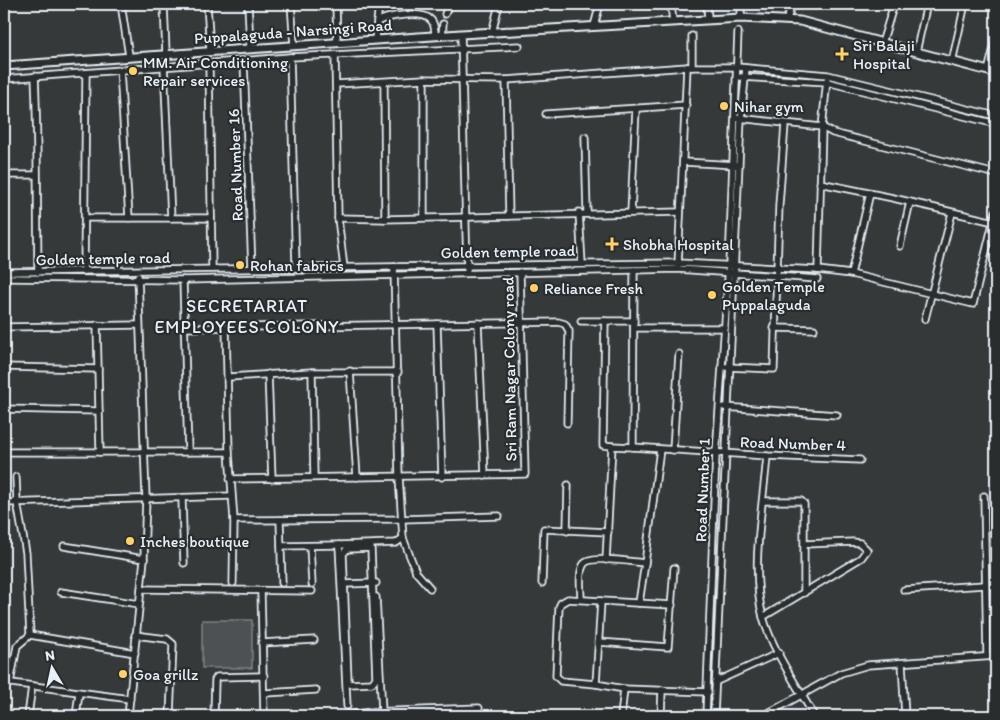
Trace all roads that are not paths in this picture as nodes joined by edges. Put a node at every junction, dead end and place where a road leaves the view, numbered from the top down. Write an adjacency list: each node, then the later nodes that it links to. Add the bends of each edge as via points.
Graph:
1 (121, 4): 43 (street)
2 (164, 4): 41 (street)
3 (206, 4): 39 (street)
4 (248, 4): 37 (street)
5 (291, 4): 35 (street)
6 (336, 4): 33 (street)
7 (379, 4): 22 (street)
8 (449, 4): 18 (street)
9 (499, 4): 27 (street)
10 (600, 4): 25 (street)
11 (671, 4): 23 (street)
12 (707, 4): 20 (street)
13 (741, 4): 19 (street)
14 (792, 4): 21 (street)
15 (894, 4): 34 (street)
16 (927, 4): 40 (street)
17 (965, 4): 46 (street)
18 (445, 14)
19 (741, 18): 20 (street, Puppalaguda - Narsingi Road); 21 (street, Puppalaguda - Narsingi Road)
20 (708, 19): 23 (street, Puppalaguda - Narsingi Road)
21 (787, 19): 34 (street, Puppalaguda - Narsingi Road)
22 (377, 22): 29 (street, via 392,15 428,18); 31 (street)
23 (673, 22): 25 (street, Puppalaguda - Narsingi Road)
24 (443, 24): 29 (street)
25 (594, 26): 27 (street, Puppalaguda - Narsingi Road)
26 (738, 32): 51 (street)
27 (492, 33): 28 (street, Puppalaguda - Narsingi Road)
28 (461, 34): 29 (street, Puppalaguda - Narsingi Road); 38 (street)
29 (439, 35): 31 (street, Puppalaguda - Narsingi Road)
30 (692, 36): 50 (street)
31 (375, 40): 33 (street, Puppalaguda - Narsingi Road)
32 (996, 40): 54 (street)
33 (337, 43): 35 (street, Puppalaguda - Narsingi Road)
34 (882, 43): 40 (street, Puppalaguda - Narsingi Road)
35 (294, 45): 37 (street, Puppalaguda - Narsingi Road)
36 (519, 46): 38 (street)
37 (250, 48): 39 (street, Puppalaguda - Narsingi Road)
38 (462, 49): 42 (street); 63 (street)
39 (210, 50): 41 (street, Puppalaguda - Narsingi Road)
40 (916, 52): 46 (street, Puppalaguda - Narsingi Road)
41 (166, 53): 43 (street, Puppalaguda - Narsingi Road)
42 (335, 55): 44 (street); 67 (street)
43 (129, 56): 48 (street, Puppalaguda - Narsingi Road)
44 (290, 58): 45 (street); 108 (street)
45 (244, 62): 47 (street); 112 (street, Road Number 16)
46 (952, 62): 54 (street, Puppalaguda - Narsingi Road)
47 (209, 64): 49 (street); 99 (street)
48 (4, 66)
49 (164, 66): 53 (street); 98 (street)
50 (690, 67): 51 (street); 64 (street); 68 (street)
51 (737, 67): 52 (street); 59 (street)
52 (746, 68): 57 (street); 60 (street)
53 (120, 70): 55 (street); 97 (street)
54 (988, 71): 56 (street, Puppalaguda - Narsingi Road)
55 (86, 73): 58 (street); 96 (street)
56 (996, 73)
57 (828, 74): 66 (street); 71 (street)
58 (35, 76): 61 (street); 83 (street)
59 (736, 76): 60 (street); 72 (street)
60 (745, 77): 66 (street); 73 (street)
61 (4, 79)
62 (424, 79): 63 (street); 65 (street); 95 (street)
63 (464, 80): 64 (street); 93 (street)
64 (506, 80): 94 (street)
65 (384, 82): 67 (street); 101 (street)
66 (827, 82): 75 (street); 76 (street)
67 (336, 84): 100 (street)
68 (686, 105): 69 (street); 78 (street)
69 (636, 109): 70 (street); 90 (street)
70 (546, 114)
71 (996, 116)
72 (734, 118): 73 (street); 79 (street)
73 (741, 119): 74 (street); 80 (street)
74 (785, 124): 76 (street); 115 (street)
75 (996, 124)
76 (822, 127): 81 (street, via 833,133); 84 (street)
77 (585, 138): 89 (street)
78 (683, 162): 79 (street); 91 (street)
79 (732, 164): 80 (street); 107 (street)
80 (740, 165): 107 (street)
81 (996, 174)
82 (4, 175): 83 (street)
83 (36, 175): 121 (street)
84 (820, 183): 85 (street); 117 (street)
85 (870, 193): 86 (street); 125 (street)
86 (910, 202): 92 (street); 103 (street)
87 (996, 211): 102 (street)
88 (579, 212): 89 (street); 94 (street); 110 (street)
89 (586, 212): 90 (street)
90 (631, 212): 91 (street)
91 (680, 212): 106 (street)
92 (952, 213): 102 (street); 132 (street)
93 (468, 216): 94 (street); 95 (street); 104 (street)
94 (508, 216)
95 (424, 217): 101 (street)
96 (85, 218): 97 (street); 118 (street)
97 (129, 218): 98 (street)
98 (171, 218): 99 (street)
99 (210, 218): 111 (street)
100 (338, 218): 101 (street); 113 (street)
101 (385, 219)
102 (994, 222): 132 (street, Golden temple road, via 973,304)
103 (900, 246)
104 (467, 265): 105 (street, Golden temple road); 109 (street, Golden temple road); 124 (street)
105 (520, 265): 114 (street, Golden temple road); 122 (street, Sri Ram Nagar Colony road)
106 (678, 266): 107 (street, Golden temple road); 110 (street, Golden temple road); 116 (street, Golden temple road); 123 (street, Golden temple road)
107 (732, 266): 115 (street, Golden temple road); 123 (street, Road Number 1)
108 (296, 267): 112 (street, Golden temple road); 113 (street, Golden temple road)
109 (394, 267): 113 (street, Golden temple road); 126 (street)
110 (577, 267): 114 (street, Golden temple road); 116 (street, Golden temple road)
111 (212, 268): 112 (street, Golden temple road); 119 (street, Golden temple road)
112 (252, 268)
113 (344, 268)
114 (563, 268): 122 (street, Golden temple road)
115 (777, 268): 117 (street, Golden temple road); 127 (street)
116 (634, 270): 136 (street)
117 (818, 270): 125 (street, Golden temple road)
118 (84, 271): 119 (street, Golden temple road); 121 (street, Golden temple road)
119 (137, 271): 129 (street)
120 (4, 272): 121 (street, Golden temple road)
121 (38, 272)
122 (520, 273): 124 (street, Golden temple road); 137 (street, Sri Ram Nagar Colony road)
123 (732, 273): 127 (street, Golden temple road); 147 (street, Road Number 1); 153 (street, Road Number 1)
124 (468, 274): 126 (street, Golden temple road)
125 (851, 274): 132 (street, Golden temple road)
126 (394, 275): 131 (street, Golden temple road); 142 (street)
127 (777, 276): 130 (street, Golden temple road); 148 (street)
128 (4, 278): 129 (street, Golden temple road)
129 (138, 279): 131 (street, Golden temple road); 141 (street)
130 (817, 279)
131 (183, 280): 144 (street)
132 (932, 294): 133 (street)
133 (925, 320)
134 (581, 321): 135 (street)
135 (606, 321): 136 (street); 166 (street, via 604,444)
136 (634, 321): 146 (street)
137 (521, 322): 138 (street); 165 (street, via 558,322 567,327); 179 (street, Sri Ram Nagar Colony road, via 525,474)
138 (478, 323): 139 (street); 179 (street)
139 (437, 324): 142 (street); 180 (street)
140 (97, 325): 141 (street); 143 (street); 154 (street)
141 (139, 325): 172 (street)
142 (397, 325): 145 (street); 157 (street)
143 (4, 327)
144 (183, 328): 145 (street); 173 (street)
145 (226, 328): 159 (street)
146 (634, 328): 147 (street); 167 (street)
147 (725, 328): 152 (street, Road Number 1)
148 (774, 328): 149 (street); 153 (street, via 774,369)
149 (814, 329)
150 (679, 354): 169 (street)
151 (4, 367): 154 (street)
152 (722, 367): 153 (street); 160 (street, Road Number 1)
153 (730, 367): 161 (street, Road Number 1)
154 (98, 369): 163 (street)
155 (350, 371): 156 (street); 157 (street); 182 (street)
156 (312, 372): 158 (street); 184 (street)
157 (398, 372): 183 (street)
158 (268, 374): 159 (street); 186 (street)
159 (229, 377): 174 (street)
160 (720, 407): 161 (street); 175 (street, Road Number 1)
161 (727, 407): 164 (street); 176 (street, Road Number 1)
162 (4, 409): 163 (street)
163 (99, 410): 171 (street)
164 (837, 415)
165 (567, 423)
166 (612, 446): 167 (street, Road Number 4); 200 (street)
167 (633, 447): 168 (street, Road Number 4)
168 (660, 449): 169 (street, Road Number 4); 211 (street)
169 (674, 450): 175 (street, Road Number 4)
170 (4, 452): 171 (street)
171 (100, 452): 172 (street)
172 (144, 452): 173 (street); 190 (street)
173 (188, 452): 174 (street)
174 (228, 452): 185 (street)
175 (716, 453): 176 (street, Road Number 4); 252 (street, Road Number 1)
176 (725, 454): 177 (street, Road Number 4); 246 (street, Road Number 1)
177 (767, 456): 178 (street, Road Number 4); 192 (street)
178 (860, 460)
179 (485, 475): 180 (street)
180 (442, 476): 183 (street)
181 (16, 477): 193 (street)
182 (357, 477): 183 (street); 184 (street)
183 (398, 477): 196 (street)
184 (314, 478): 186 (street)
185 (230, 479): 186 (street); 188 (street)
186 (272, 479)
187 (568, 485): 199 (street)
188 (232, 496): 191 (street); 197 (street)
189 (984, 496): 219 (street)
190 (146, 498): 191 (street); 193 (street); 208 (street)
191 (182, 498): 210 (street)
192 (763, 501): 202 (street, via 803,502 806,508); 232 (street, via 757,573)
193 (17, 502): 194 (street); 234 (street, via 26,553)
194 (4, 503)
195 (500, 516): 196 (street)
196 (402, 519): 198 (street); 201 (street)
197 (234, 520): 198 (street); 213 (street)
198 (280, 520): 205 (street)
199 (567, 531): 200 (street); 216 (street, via 543,530)
200 (608, 532): 209 (street)
201 (403, 538): 207 (street, via 396,543); 220 (street, via 416,572)
202 (805, 544): 226 (street); 226 (street, via 853,542 860,543 866,550 862,558)
203 (338, 545): 206 (street); 207 (street); 257 (street)
204 (64, 546): 208 (street)
205 (281, 546): 206 (street); 214 (street)
206 (310, 546): 217 (street)
207 (373, 547): 215 (street); 218 (street, via 345,550)
208 (144, 559): 221 (street)
209 (606, 560): 211 (street); 227 (street, via 584,564)
210 (184, 562)
211 (645, 563): 229 (street)
212 (674, 568): 231 (street)
213 (233, 583)
214 (282, 583)
215 (374, 583): 218 (street); 233 (street)
216 (542, 583)
217 (312, 584)
218 (344, 584): 233 (street, via 350,684 375,680)
219 (985, 585): 222 (street); 241 (street)
220 (430, 588)
221 (141, 589): 225 (street); 230 (street)
222 (904, 590)
223 (312, 591): 225 (street)
224 (61, 592): 230 (street)
225 (261, 592): 237 (street)
226 (804, 593): 232 (street)
227 (581, 599): 228 (street); 247 (street, via 568,599 559,607 555,672 560,681)
228 (601, 601): 229 (street); 238 (street)
229 (639, 603): 231 (street)
230 (139, 604): 235 (street)
231 (672, 605): 238 (street, via 668,646)
232 (763, 617): 240 (street)
233 (375, 619): 259 (street)
234 (30, 635): 239 (street); 245 (street, via 17,646)
235 (135, 635): 239 (street); 263 (street, via 167,639 173,644)
236 (314, 640): 237 (street)
237 (262, 642): 244 (street)
238 (598, 642): 247 (street)
239 (135, 652): 256 (street)
240 (779, 653): 246 (street); 255 (street)
241 (987, 656): 242 (street); 243 (street)
242 (996, 656)
243 (902, 663): 255 (street, via 868,665 841,673); 273 (street)
244 (264, 676): 254 (street); 264 (street, via 217,677 214,680)
245 (7, 682): 248 (street)
246 (715, 682): 270 (street, Road Number 1)
247 (596, 684): 249 (street)
248 (32, 686): 253 (street); 260 (street)
249 (624, 689): 251 (street); 267 (street)
250 (316, 690): 254 (street)
251 (662, 690): 252 (street); 268 (street)
252 (708, 692): 269 (street, Road Number 1)
253 (79, 693): 256 (street); 261 (street)
254 (265, 693): 265 (street)
255 (802, 694): 271 (street); 272 (street)
256 (130, 699): 262 (street)
257 (347, 706)
258 (479, 708): 259 (street)
259 (382, 712): 266 (street)
260 (28, 716)
261 (76, 716)
262 (128, 716)
263 (170, 716)
264 (214, 716)
265 (264, 716)
266 (346, 716)
267 (621, 716)
268 (661, 716)
269 (706, 716)
270 (714, 716)
271 (764, 716)
272 (814, 716)
273 (906, 716)

